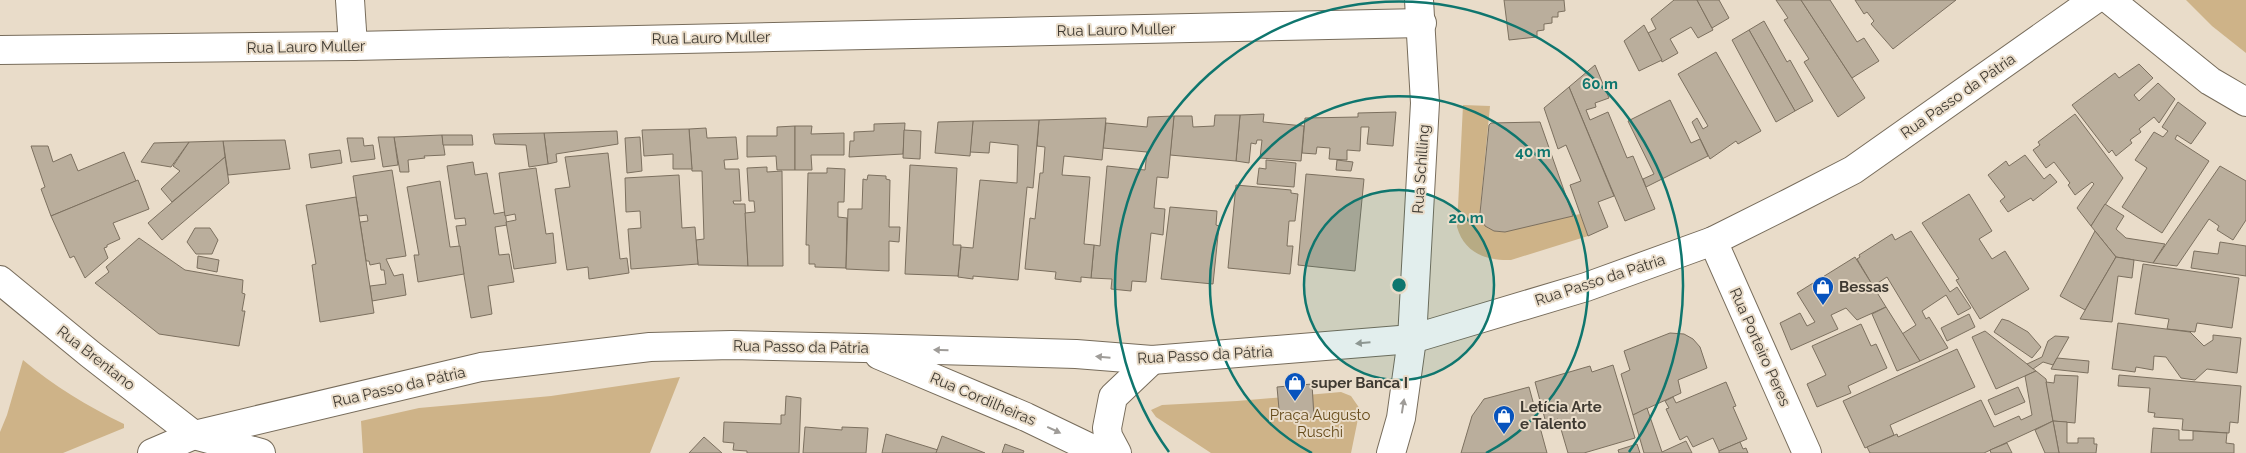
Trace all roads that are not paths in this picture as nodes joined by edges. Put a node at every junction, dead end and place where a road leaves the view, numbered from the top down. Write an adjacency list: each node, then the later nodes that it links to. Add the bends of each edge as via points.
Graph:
1 (350, 0): 5 (street)
2 (2094, 0): 8 (street, Rua Passo da Pátria, via 1853,170)
3 (2110, 0): 7 (street, via 2210,81)
4 (1421, 12): 5 (street, Rua Lauro Muller); 10 (street, Rua Schilling, via 1425,103)
5 (353, 46): 6 (street, Rua Lauro Muller)
6 (0, 50)
7 (2246, 102)
8 (1713, 241): 10 (street, Rua Passo da Pátria, via 1586,286); 19 (street, Rua Porteiro Peres)
9 (0, 280): 13 (street, Rua Brentano)
10 (1412, 339): 12 (street, Rua Passo da Pátria, one-way to 12); 18 (street, Rua Schilling, one-way to 10, via 1401,418)
11 (864, 348): 12 (street, Rua Passo da Pátria, one-way to 11, via 1076,354); 13 (street, Rua Passo da Pátria, via 686,346 565,356 481,367); 16 (street, Rua Cordilheiras, one-way to 16, via 1026,417)
12 (1152, 360): 17 (street, via 1113,397 1107,428)
13 (194, 434): 14 (street, Rua Passo da Pátria); 15 (street)
14 (152, 453)
15 (261, 453)
16 (1101, 453)
17 (1117, 453)
18 (1391, 453)
19 (1806, 453)

